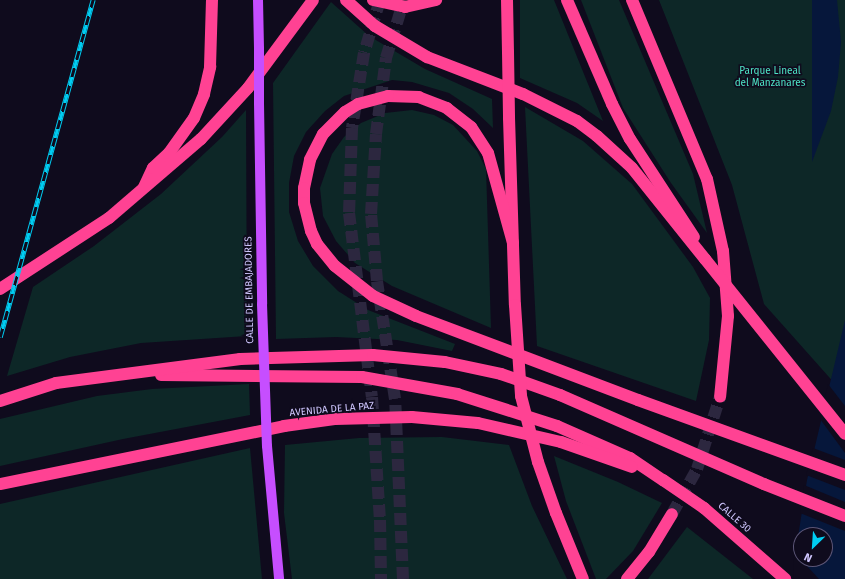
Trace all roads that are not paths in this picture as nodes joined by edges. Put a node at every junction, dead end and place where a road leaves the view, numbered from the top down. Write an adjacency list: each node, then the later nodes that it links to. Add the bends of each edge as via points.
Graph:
1 (212, 0): 10 (highway, via 210,67 204,94 194,118 169,153 153,168)
2 (258, 0): 23 (main road, CALLE DE EMBAJADORES, bridge, via 262,304 267,446)
3 (313, 0): 10 (highway, via 248,88 201,139)
4 (346, 0): 12 (highway, via 376,26 427,57 523,94 577,121 632,168)
5 (373, 0): 6 (highway, via 405,7)
6 (436, 0)
7 (507, 0): 11 (highway, bridge)
8 (567, 0): 12 (highway, via 630,139 692,233)
9 (632, 0): 15 (highway, via 707,179 723,251 728,316)
10 (143, 190): 13 (highway, via 109,218)
11 (513, 243): 18 (highway, via 488,153 471,127 447,108 419,97 388,96 358,104 333,122 323,134 310,160 304,188 304,203 317,244 335,266 373,296 416,316); 24 (highway, bridge, via 521,396 538,462)
12 (704, 259): 17 (highway, bridge)
13 (0, 289)
14 (113, 374): 16 (highway, via 56,383); 19 (highway, via 362,377 458,394 557,426 591,440 630,458); 22 (highway, via 240,359 373,355 444,362 501,374 560,395 764,484)
15 (720, 397)
16 (0, 401)
17 (845, 434)
18 (845, 475)
19 (663, 480): 20 (highway, AVENIDA DE LA PAZ, via 562,442 478,423 412,417 336,419 284,426); 26 (highway, CALLE 30, via 720,521)
20 (0, 484)
21 (672, 514): 25 (highway, via 649,552)
22 (845, 516)
23 (279, 579)
24 (583, 579)
25 (627, 579)
26 (785, 579)

